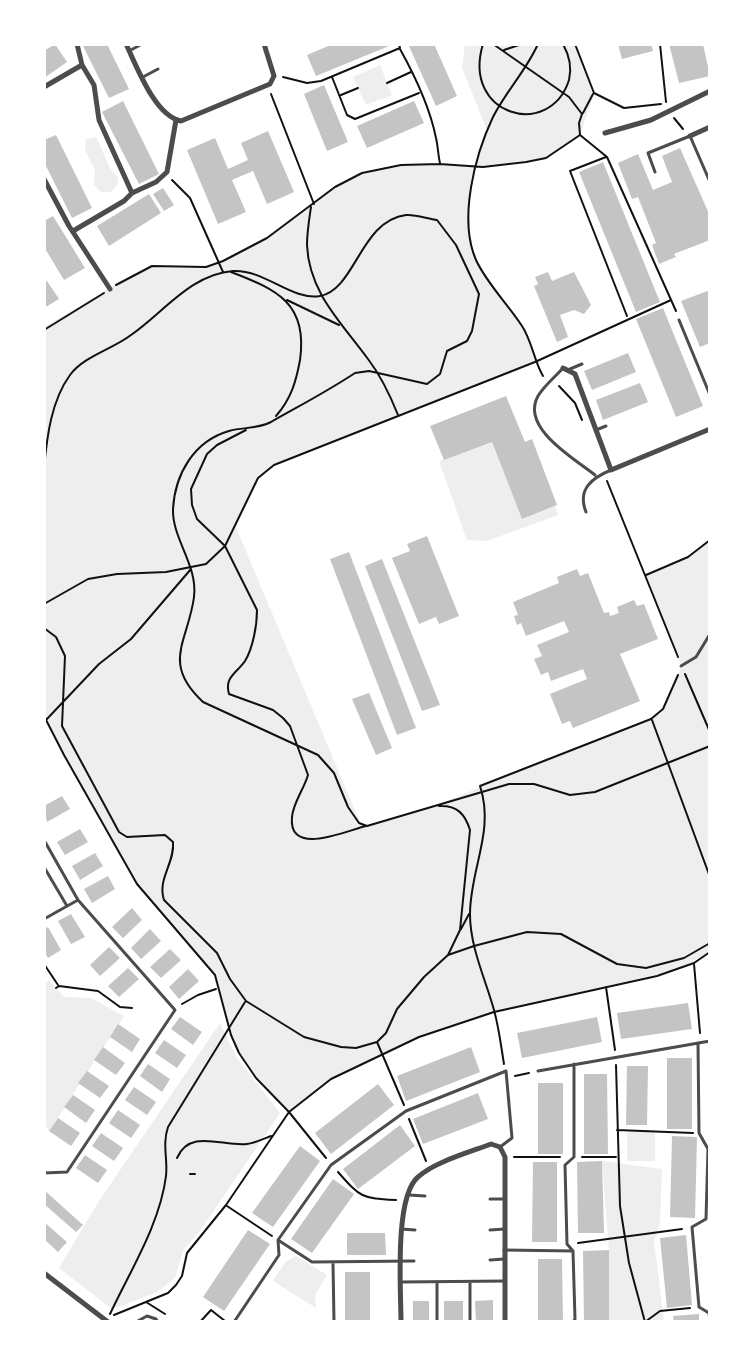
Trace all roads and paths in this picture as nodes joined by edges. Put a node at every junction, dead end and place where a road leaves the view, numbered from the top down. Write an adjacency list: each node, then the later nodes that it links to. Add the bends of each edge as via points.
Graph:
1 (77, 44): 15 (street)
2 (126, 44): 14 (street)
3 (142, 44): 14 (lane)
4 (264, 44): 19 (street)
5 (483, 44): 35 (path, via 481,83)
6 (493, 44): 13 (path)
7 (522, 44): 13 (path)
8 (538, 44): 16 (path)
9 (563, 44): 29 (path, via 571,70)
10 (575, 44): 28 (path)
11 (660, 44): 33 (path)
12 (399, 46): 18 (path); 20 (path)
13 (503, 50): 16 (path)
14 (129, 51): 21 (street)
15 (82, 65): 24 (street); 51 (street, via 94,85 99,120)
16 (527, 68): 29 (path); 35 (path)
17 (158, 69): 21 (lane)
18 (412, 71): 22 (path); 27 (path)
19 (274, 76): 20 (path, via 307,83); 23 (street)
20 (331, 76): 30 (path)
21 (143, 77): 39 (street, via 157,104)
22 (387, 83)
23 (267, 86): 39 (street, via 191,119); 52 (path)
24 (44, 87)
25 (358, 88): 30 (path)
26 (710, 91): 36 (street)
27 (420, 92): 32 (path); 45 (path)
28 (594, 93): 33 (path, via 624,108); 38 (path)
29 (563, 94): 35 (path, via 535,113); 38 (path)
30 (340, 95): 37 (path, via 347,115 355,119)
31 (392, 95): 32 (path)
32 (395, 103): 37 (path)
33 (666, 104): 36 (path)
34 (366, 105): 37 (path)
35 (499, 106): 46 (path)
36 (668, 111): 41 (street); 43 (path)
37 (369, 113)
38 (582, 114): 42 (path)
39 (176, 120): 48 (street)
40 (710, 127): 43 (street)
41 (605, 133)
42 (580, 135): 44 (path); 46 (path, via 546,158)
43 (690, 136): 47 (lane, via 648,153); 50 (lane)
44 (607, 157): 60 (path); 61 (path, via 570,171)
45 (440, 164): 46 (path); 52 (path, via 362,173)
46 (475, 167): 66 (path, via 470,234 476,260 525,330)
47 (655, 172)
48 (165, 175): 51 (street); 54 (path, via 190,198)
49 (44, 179): 53 (street)
50 (710, 182)
51 (132, 193): 53 (street)
52 (313, 205): 54 (path, via 267,238); 58 (path, via 307,245)
53 (73, 231): 57 (street)
54 (218, 262): 56 (path); 57 (path, via 206,267 152,266)
55 (230, 271): 56 (path); 58 (path, via 251,271 303,295); 59 (path)
56 (223, 273): 81 (path, via 179,294 130,337 71,373 50,423)
57 (110, 289): 64 (path)
58 (321, 296): 63 (path); 69 (path, via 337,288 377,229 406,215 437,220 456,245 479,294 467,341 447,351 440,374 427,384)
59 (282, 297): 63 (path); 75 (path, via 303,336 291,395)
60 (671, 300): 61 (path); 62 (path)
61 (628, 318): 65 (path)
62 (679, 320): 71 (lane)
63 (339, 325): 69 (path)
64 (44, 330)
65 (565, 348): 66 (path); 68 (path)
66 (535, 362): 70 (path); 74 (path)
67 (582, 364): 68 (lane)
68 (566, 370): 70 (lane); 73 (street, via 575,374)
69 (378, 373): 74 (path); 75 (path, via 355,373)
70 (551, 381): 80 (path, via 575,403); 84 (lane, via 537,397 537,422 551,441)
71 (710, 395)
72 (594, 396): 73 (lane)
73 (584, 399): 79 (street)
74 (398, 416): 87 (path, via 274,465 258,478)
75 (273, 419): 77 (path)
76 (606, 426): 79 (lane)
77 (250, 428): 87 (path, via 207,454 191,489 197,519); 88 (path, via 208,440 186,461 175,485 173,513)
78 (710, 429): 82 (street)
79 (596, 430): 82 (street)
80 (587, 431)
81 (44, 468)
82 (611, 470): 83 (lane)
83 (603, 473): 84 (lane); 89 (path)
84 (595, 475): 85 (lane, via 584,489)
85 (586, 512)
86 (710, 540): 89 (path, via 688,557)
87 (225, 546): 88 (path, via 215,558); 99 (path, via 257,610 245,661 229,678 229,694 273,710 290,726)
88 (192, 568): 90 (path, via 88,579); 94 (path, via 131,639); 99 (path, via 190,622 179,645 179,666 189,689 203,702)
89 (645, 575): 93 (path)
90 (44, 604)
91 (44, 628): 94 (path, via 56,637 65,656)
92 (710, 634): 93 (lane, via 696,657)
93 (681, 666): 96 (path, via 663,709); 98 (path)
94 (62, 703): 97 (path); 121 (path, via 62,726 119,832 127,837 165,835 173,842 161,890 164,900 217,953)
95 (44, 716): 97 (path)
96 (651, 719): 101 (path); 102 (path, via 480,786)
97 (46, 723): 120 (path, via 137,884 208,966)
98 (710, 732)
99 (297, 744): 104 (path, via 318,755 334,773 348,807); 104 (path, via 308,775 291,818 300,837 312,841)
100 (710, 746): 101 (path)
101 (668, 762): 102 (path, via 595,792 570,795 534,784); 107 (path)
102 (482, 792): 103 (path); 110 (path, via 487,827)
103 (434, 806): 104 (path); 112 (path, via 458,809 470,830)
104 (367, 826)
105 (44, 840): 108 (lane)
106 (44, 867): 109 (lane)
107 (710, 877)
108 (78, 900): 109 (lane); 123 (lane)
109 (67, 906): 111 (lane)
110 (470, 912): 112 (path); 114 (path)
111 (44, 919)
112 (460, 930): 116 (path)
113 (710, 943): 114 (path, via 684,958 646,968 617,964 561,934 527,932)
114 (474, 946): 116 (path); 124 (path)
115 (710, 952): 117 (path)
116 (448, 955): 127 (path, via 412,990)
117 (694, 963): 119 (path); 128 (path)
118 (44, 964): 122 (path, via 57,987 98,991 120,1007)
119 (606, 987): 124 (path); 130 (path)
120 (219, 989): 123 (path); 125 (path)
121 (246, 1001): 125 (path); 127 (path, via 304,1037 356,1048)
122 (132, 1008)
123 (175, 1010): 142 (lane, via 67,1172)
124 (494, 1012): 129 (path); 132 (path)
125 (229, 1026): 135 (path, via 256,1078); 173 (path, via 168,1127 166,1175 153,1222)
126 (710, 1041): 128 (lane)
127 (377, 1042): 129 (path)
128 (699, 1043): 130 (lane); 137 (lane)
129 (382, 1052): 135 (path, via 331,1079)
130 (616, 1057): 131 (lane); 136 (path)
131 (574, 1064): 133 (lane); 156 (lane, via 574,1157 565,1165)
132 (506, 1071): 134 (lane); 141 (lane, via 406,1111)
133 (538, 1071): 134 (path)
134 (506, 1077): 139 (lane, via 512,1138)
135 (289, 1112): 138 (path); 141 (path)
136 (617, 1130): 137 (path); 154 (path)
137 (699, 1133): 148 (lane, via 708,1149)
138 (272, 1136): 140 (path, via 249,1144 195,1141); 147 (path)
139 (500, 1147): 144 (street, via 491,1144 426,1171 414,1179); 146 (street, via 505,1157)
140 (177, 1158)
141 (331, 1165): 144 (path, via 366,1198); 155 (lane)
142 (44, 1173)
143 (425, 1196): 144 (lane)
144 (408, 1198): 150 (street)
145 (490, 1199): 146 (lane)
146 (505, 1199): 151 (street)
147 (226, 1205): 155 (path); 169 (path, via 187,1253 176,1285)
148 (708, 1219): 149 (lane)
149 (692, 1227): 154 (path); 170 (lane)
150 (401, 1229): 152 (lane); 161 (street)
151 (505, 1229): 153 (lane); 157 (street)
152 (415, 1230)
153 (490, 1230)
154 (624, 1238): 156 (path); 170 (path, via 645,1322 660,1311)
155 (278, 1240): 163 (lane, via 312,1262); 178 (lane, via 279,1255)
156 (567, 1244): 158 (lane)
157 (504, 1250): 158 (lane); 159 (street)
158 (573, 1251): 184 (lane)
159 (504, 1259): 160 (lane); 165 (street)
160 (490, 1260)
161 (401, 1261): 162 (lane); 163 (lane); 166 (street)
162 (414, 1261)
163 (333, 1263): 179 (lane)
164 (44, 1273): 173 (street)
165 (505, 1281): 168 (lane); 183 (street)
166 (401, 1282): 167 (lane); 180 (street)
167 (437, 1282): 168 (lane); 181 (lane)
168 (470, 1282): 182 (lane)
169 (145, 1302): 171 (path); 173 (path)
170 (699, 1307): 172 (lane, via 709,1313)
171 (165, 1314)
172 (710, 1321)
173 (107, 1322)
174 (136, 1322): 175 (lane, via 147,1316)
175 (158, 1322)
176 (200, 1322): 177 (path, via 211,1310)
177 (226, 1322)
178 (234, 1322)
179 (334, 1322)
180 (401, 1322)
181 (437, 1322)
182 (470, 1322)
183 (505, 1322)
184 (573, 1322)

